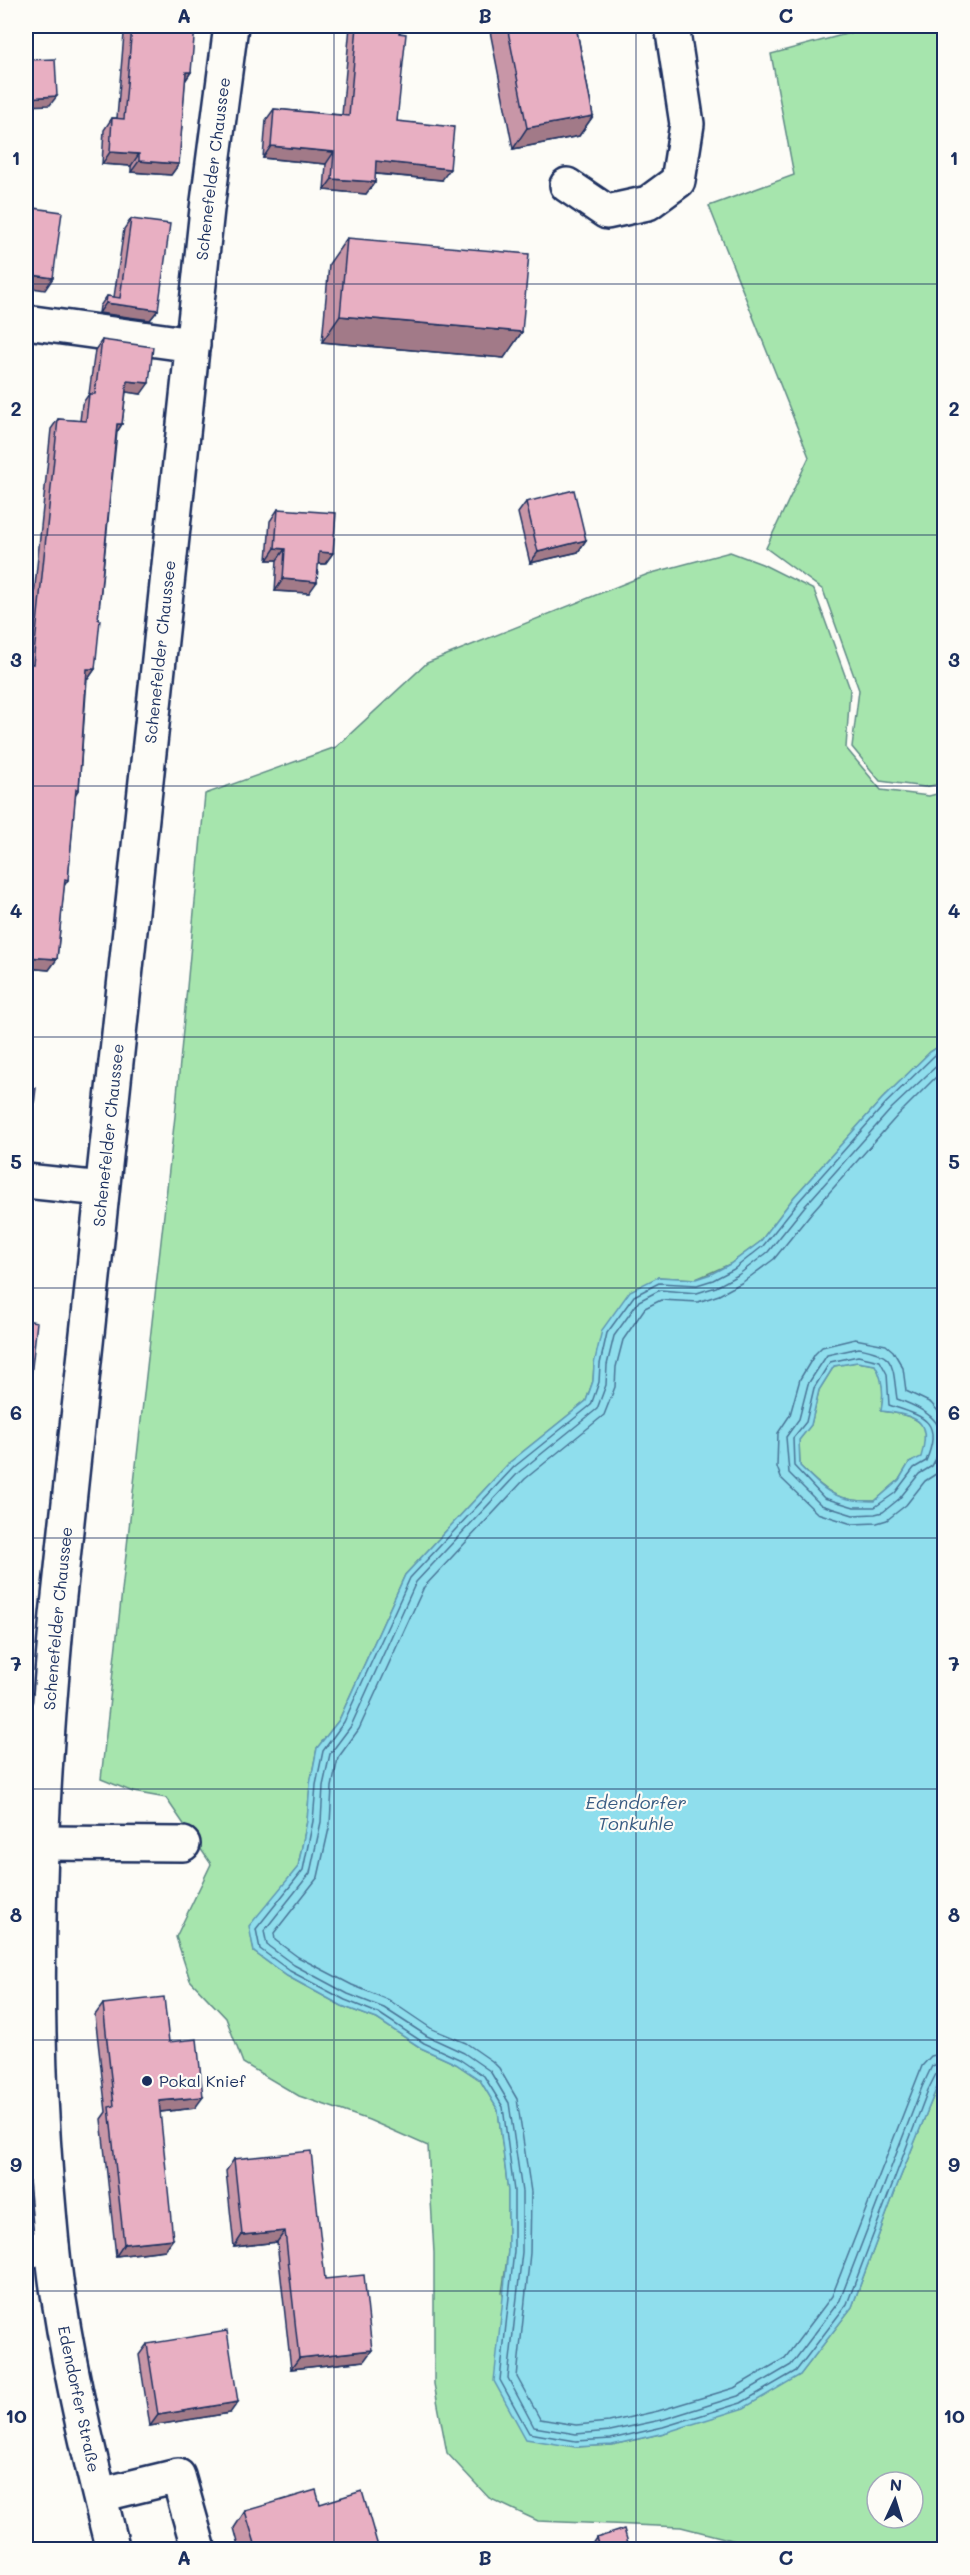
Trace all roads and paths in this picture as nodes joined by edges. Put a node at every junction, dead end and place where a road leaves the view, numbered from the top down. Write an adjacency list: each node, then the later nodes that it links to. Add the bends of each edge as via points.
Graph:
1 (231, 26): 5 (street, Schenefelder Chaussee)
2 (672, 26): 3 (street, via 687,124 678,181 648,203 607,212)
3 (567, 185)
4 (26, 322): 5 (street)
5 (193, 345): 7 (street, Schenefelder Chaussee)
6 (26, 1181): 7 (street)
7 (102, 1189): 8 (street, Schenefelder Chaussee, via 57,1615)
8 (40, 1843): 9 (street); 10 (street, Schenefelder Chaussee, via 38,2002 43,2134)
9 (183, 1844)
10 (39, 2249): 11 (street, Edendorfer Straße, via 58,2300)
11 (100, 2495): 12 (street, Edendorfer Straße); 13 (street, via 178,2476)
12 (113, 2550)
13 (199, 2550)

